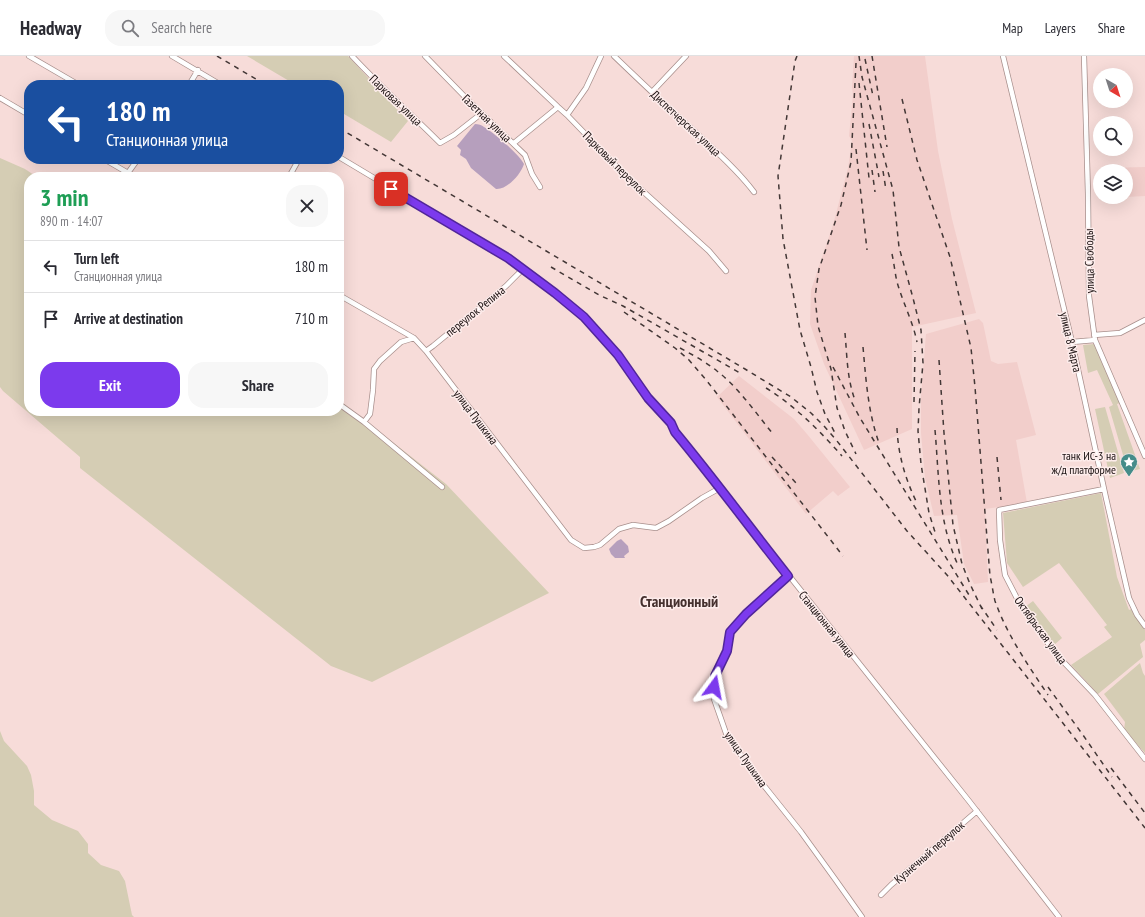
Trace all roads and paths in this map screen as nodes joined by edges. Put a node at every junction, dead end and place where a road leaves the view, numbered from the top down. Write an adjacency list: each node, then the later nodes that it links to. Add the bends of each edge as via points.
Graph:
1 (29, 56): 12 (street)
2 (172, 56): 11 (street)
3 (352, 56): 19 (street, Парковая улица, via 440,143)
4 (425, 56): 19 (street, Газетная улица)
5 (504, 56): 17 (street, Парковый переулок)
6 (601, 56): 20 (street, via 586,88)
7 (614, 56): 15 (street, Диспетчерская улица)
8 (686, 56): 15 (street)
9 (1003, 56): 33 (street, улица 8 Марта)
10 (1084, 56): 31 (street, улица Свободы, via 1089,296)
11 (198, 70): 13 (street); 14 (street)
12 (70, 80)
13 (191, 80)
14 (213, 80)
15 (652, 92): 26 (street, Диспетчерская улица, via 731,165)
16 (0, 98): 18 (street)
17 (558, 107): 20 (street, Парковый переулок); 21 (street)
18 (24, 112)
19 (482, 114): 21 (street, Газетная улица)
20 (567, 115): 28 (street, Парковый переулок, via 625,175 709,251)
21 (514, 143): 25 (street, Газетная улица, via 525,155)
22 (344, 160): 27 (street, Станционная улица)
23 (111, 164): 24 (street)
24 (122, 172)
25 (540, 186)
26 (754, 192)
27 (523, 269): 34 (street, переулок Репина, via 506,286); 39 (street, Станционная улица, via 584,317 618,355 648,398 671,423 675,432)
28 (726, 271)
29 (344, 298): 32 (street, улица Пушкина)
30 (1145, 320): 31 (street, via 1120,333)
31 (1095, 337): 33 (street); 37 (street, улица Свободы)
32 (414, 338): 34 (street, улица Пушкина); 36 (street, via 401,342 374,369 370,414)
33 (1072, 342): 40 (street, улица 8 Марта)
34 (426, 351): 39 (street, улица Пушкина, via 571,540 584,548 600,545 619,529 633,525 656,528)
35 (344, 408): 36 (street)
36 (364, 422): 38 (street)
37 (1145, 456)
38 (442, 487)
39 (720, 488): 41 (street, Станционная улица)
40 (1104, 489): 42 (street, улица 8 Марта, via 1129,598); 43 (street, Октябрьская улица, via 999,510 1005,576 1022,608 1055,653 1095,695)
41 (788, 576): 44 (street, Станционная улица); 46 (street, улица Пушкина, via 730,632 727,651 715,676 714,699 727,736)
42 (1145, 626)
43 (1145, 759)
44 (977, 811): 45 (street, Кузнечный переулок); 47 (street, Станционная улица)
45 (881, 895)
46 (862, 917)
47 (1059, 917)

